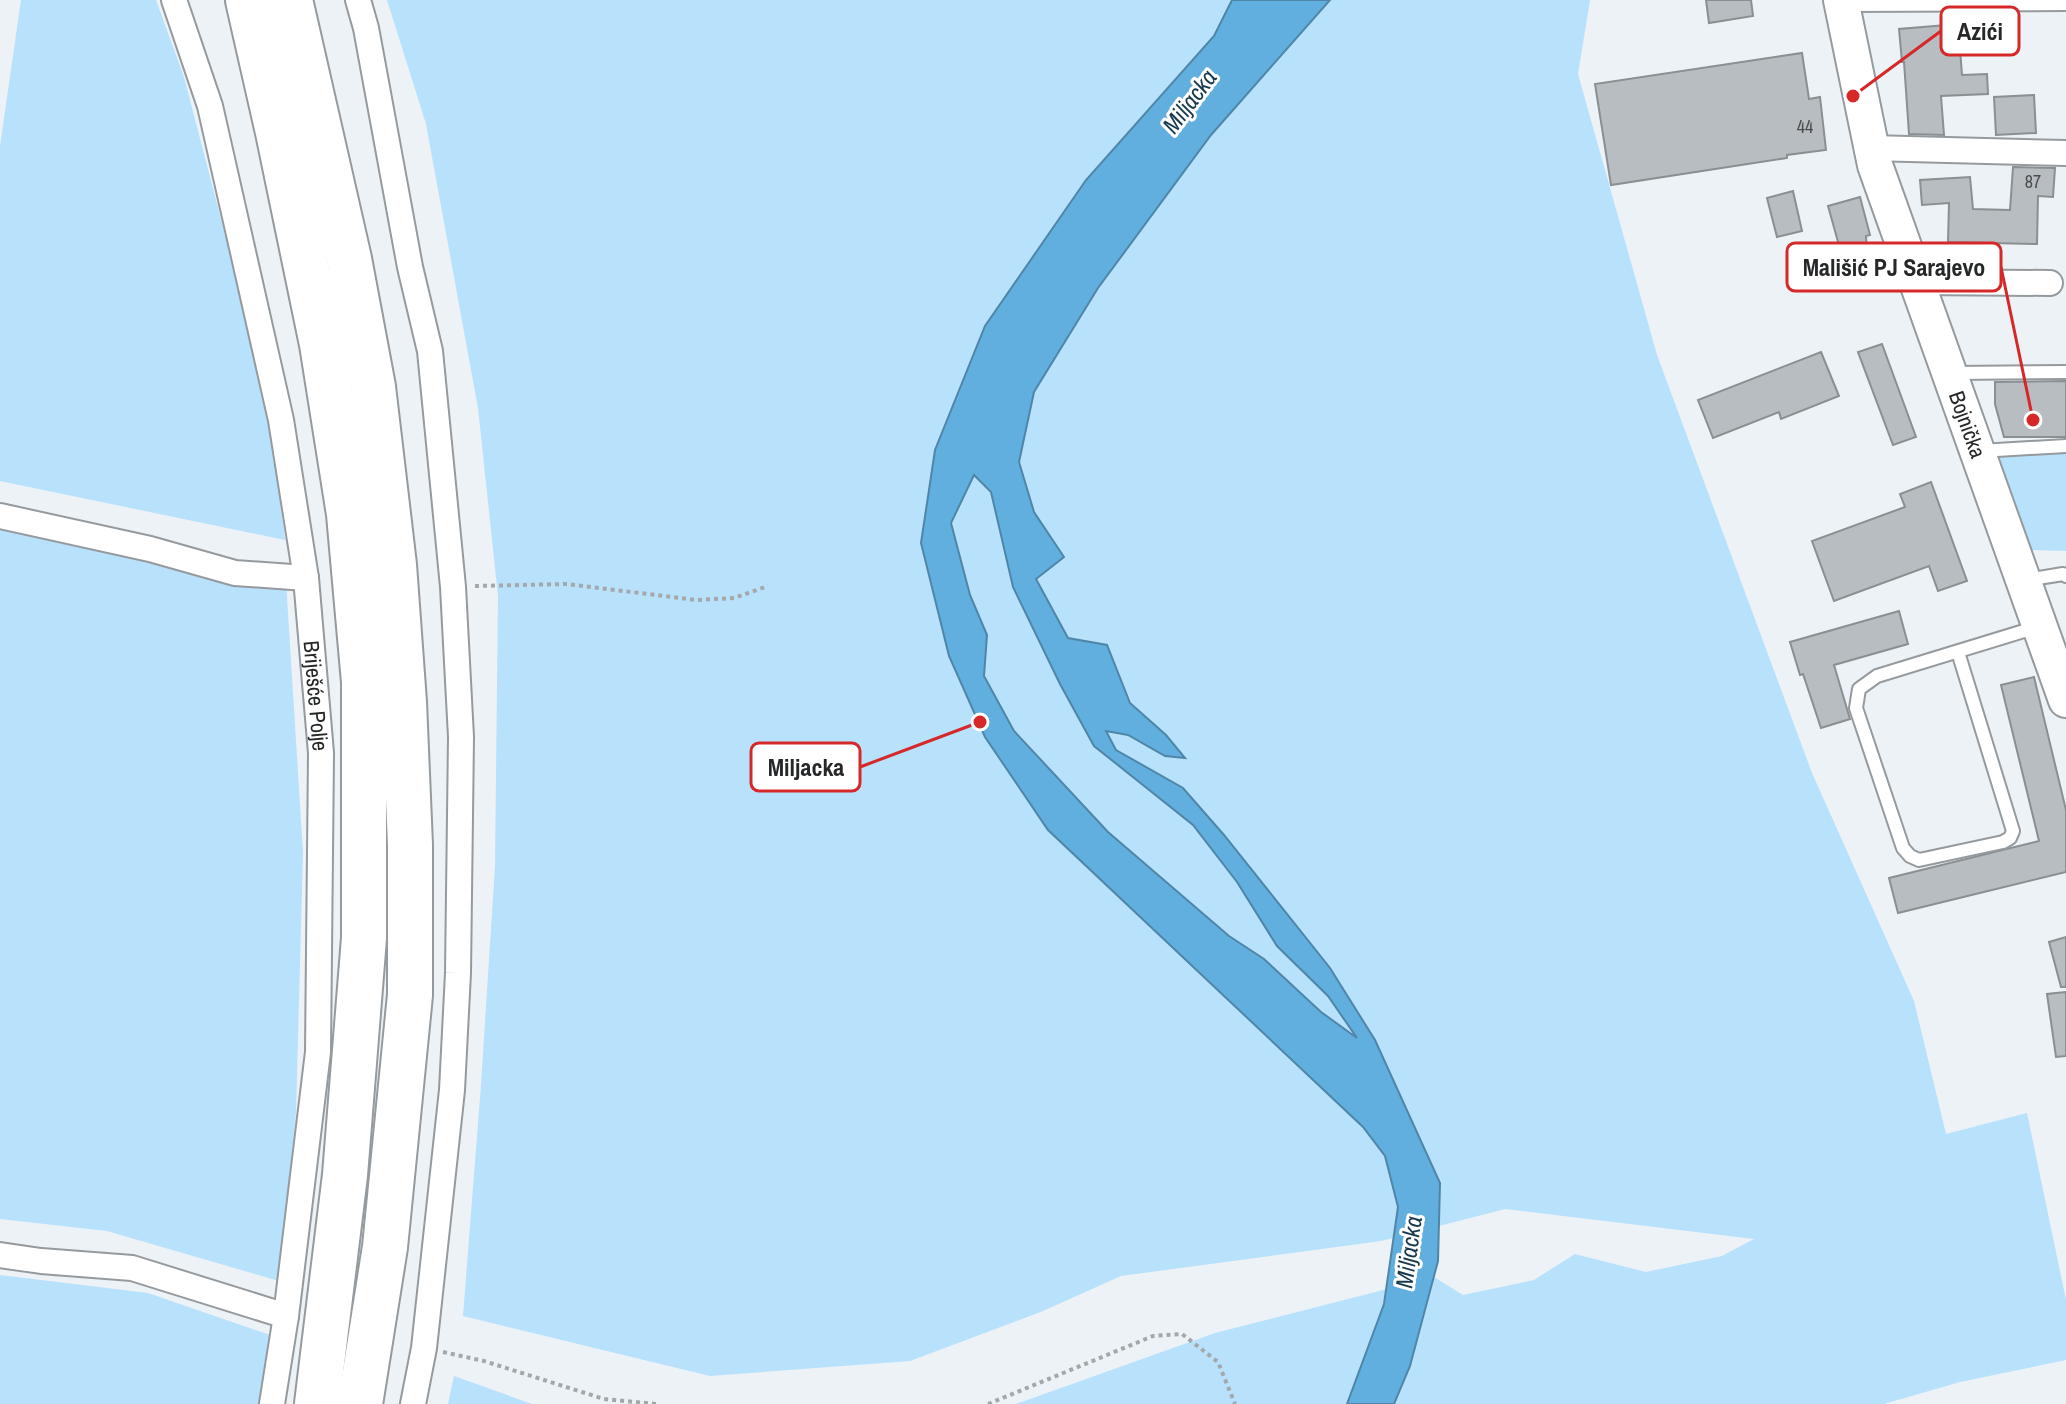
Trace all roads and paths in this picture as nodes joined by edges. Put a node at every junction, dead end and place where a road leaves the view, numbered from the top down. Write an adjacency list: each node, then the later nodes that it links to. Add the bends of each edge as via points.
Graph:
1 (174, 0): 17 (street, Briješće Polje, via 210,106 281,420)
2 (248, 0): 28 (highway, via 322,344 349,514 364,682 364,938 345,1175)
3 (290, 0): 29 (highway, via 373,387 405,716 410,995 385,1247)
4 (358, 0): 20 (street, via 430,351)
5 (1842, 2): 6 (lane); 7 (main road, Bojnička)
6 (2066, 4)
7 (1870, 148): 8 (street); 9 (main road, Bojnička)
8 (2066, 153)
9 (1916, 282): 10 (street); 12 (main road, Bojnička)
10 (2050, 283)
11 (2066, 372): 12 (lane)
12 (1949, 373): 14 (main road, Bojnička)
13 (2066, 446): 14 (lane)
14 (1977, 451): 18 (main road, Bojnička)
15 (0, 516): 17 (street, via 235,573)
16 (2066, 576): 18 (lane)
17 (306, 578): 25 (street, Briješće Polje, via 321,753 318,1052)
18 (2024, 580): 21 (main road, Bojnička)
19 (768, 586): 20 (path, via 734,598 696,600 567,584)
20 (453, 587): 26 (street, via 461,737 458,973 452,1090)
21 (2048, 637): 22 (lane); 23 (main road, Bojnička)
22 (1958, 652): 22 (lane, via 1877,676 1859,689 1856,698 1903,848 1919,860 2003,842 2013,831)
23 (2066, 700)
24 (0, 1255): 25 (street, via 132,1268)
25 (286, 1316): 27 (street, Briješće Polje)
26 (424, 1348): 30 (street); 31 (path, via 604,1399)
27 (272, 1404)
28 (317, 1404)
29 (360, 1404)
30 (413, 1404)
31 (657, 1404)
32 (988, 1404): 33 (path, via 1153,1336 1182,1334 1218,1362)
33 (1235, 1404)

